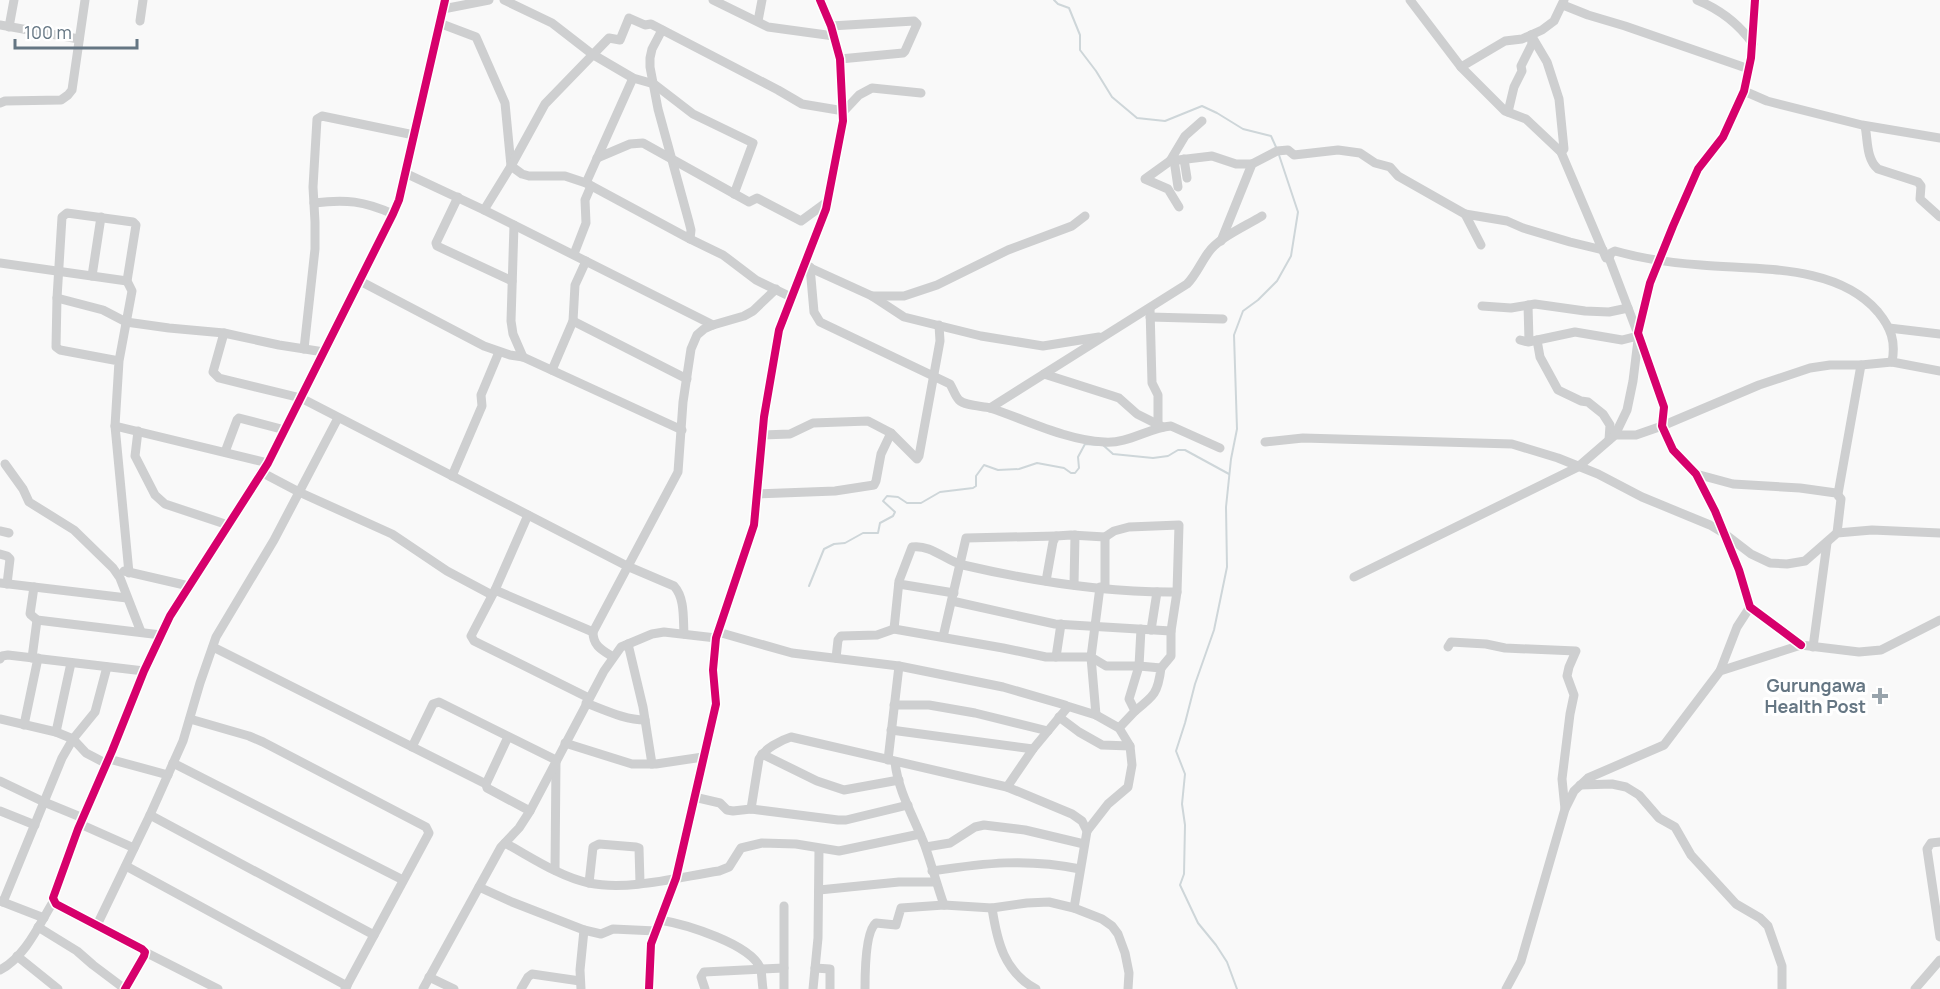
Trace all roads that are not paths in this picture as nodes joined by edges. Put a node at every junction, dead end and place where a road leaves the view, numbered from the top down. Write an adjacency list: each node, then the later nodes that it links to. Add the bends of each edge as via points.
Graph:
1 (14, 0): 17 (street)
2 (85, 0): 22 (street)
3 (143, 0): 14 (street)
4 (489, 0): 13 (street)
5 (504, 0): 24 (street, via 552,23)
6 (712, 0): 15 (street)
7 (762, 0): 15 (street)
8 (820, 0): 18 (street)
9 (1410, 0): 26 (street)
10 (1697, 0): 23 (street, via 1743,29)
11 (1755, 0): 23 (street)
12 (1564, 2): 20 (street, via 1554,21); 27 (street, via 1588,15)
13 (444, 4): 16 (street)
14 (140, 21)
15 (758, 21): 21 (street, via 768,27)
16 (439, 23): 37 (street); 44 (street, via 478,40 505,103)
17 (4, 26): 22 (street)
18 (831, 26): 21 (street); 25 (street, via 914,21 917,24 903,53)
19 (662, 30): 24 (street, via 629,18 620,40 609,38); 29 (street, via 650,58); 33 (street, via 802,104)
20 (1531, 35): 26 (street, via 1505,41); 34 (street, via 1532,44 1521,66); 39 (street, via 1547,62 1559,99 1564,149)
21 (834, 36): 25 (street)
22 (79, 39): 32 (street, via 68,95 61,100)
23 (1753, 44): 27 (street)
24 (592, 54): 28 (street); 44 (street, via 545,104)
25 (840, 59): 33 (street)
26 (1461, 67): 34 (street)
27 (1749, 69): 30 (street)
28 (633, 78): 29 (street); 40 (street)
29 (654, 84): 41 (street); 49 (street, via 693,114 753,143)
30 (1744, 91): 36 (street, via 1779,105); 69 (street, via 1723,137 1698,169)
31 (921, 93): 33 (street, via 872,88 859,94)
32 (0, 103)
33 (844, 111): 51 (street)
34 (1508, 112): 39 (street, via 1526,119)
35 (1202, 121): 42 (street, via 1185,136)
36 (1865, 126): 38 (street); 60 (street, via 1874,166 1918,182 1920,199)
37 (414, 135): 45 (street); 52 (street, via 319,117)
38 (1940, 138)
39 (1560, 152): 65 (street)
40 (597, 158): 41 (street, via 643,143); 47 (street)
41 (673, 159): 49 (street); 62 (street)
42 (1176, 160): 43 (street, via 1212,156 1236,164); 46 (street); 48 (street); 53 (street, via 1145,179 1168,189)
43 (1252, 164): 56 (street, via 1277,151 1288,150 1294,155 1338,150 1360,153); 63 (street)
44 (511, 166): 47 (street, via 529,176 565,176); 54 (street)
45 (405, 173): 50 (street); 55 (street)
46 (1187, 178)
47 (588, 184): 62 (street); 66 (street, via 586,223)
48 (1178, 187)
49 (734, 194): 51 (street, via 749,202 757,198 801,221)
50 (458, 197): 54 (street); 76 (street, via 437,246)
51 (827, 202): 71 (street)
52 (314, 203): 55 (street, via 354,201); 96 (street, via 315,249)
53 (1179, 207)
54 (484, 210): 61 (street)
55 (393, 214): 74 (street)
56 (1465, 214): 64 (street); 65 (street, via 1507,221)
57 (1085, 216): 78 (street, via 1072,226 1008,250 937,285 904,296)
58 (1262, 216): 63 (street)
59 (101, 217): 72 (street, via 67,213 63,217); 73 (street); 75 (street, via 136,224)
60 (1940, 217)
61 (514, 225): 66 (street); 76 (street)
62 (690, 239): 77 (street)
63 (1221, 241): 84 (street, via 1208,253 1195,277)
64 (1481, 245)
65 (1603, 250): 67 (street)
66 (574, 254): 68 (street)
67 (1609, 258): 69 (street, via 1615,251); 83 (street)
68 (586, 261): 86 (street, via 575,285); 88 (street)
69 (1658, 261): 90 (street, via 1767,269 1826,279 1871,305); 93 (street, via 1644,299)
70 (0, 263): 72 (street)
71 (807, 266): 78 (street); 79 (street); 106 (street, via 814,312 820,322)
72 (59, 271): 73 (street); 80 (street)
73 (92, 276): 75 (street)
74 (360, 280): 97 (street); 98 (street)
75 (127, 281): 87 (street, via 132,291)
76 (512, 281): 99 (street, via 511,321)
77 (776, 289): 79 (street); 88 (street, via 753,311)
78 (872, 296): 89 (street, via 904,317)
79 (791, 297): 118 (street, via 778,330)
80 (57, 298): 87 (street, via 103,310); 100 (street, via 56,347)
81 (1528, 305): 82 (street); 83 (street, via 1609,312); 95 (street)
82 (1482, 306)
83 (1628, 308): 93 (street)
84 (1150, 312): 85 (street); 94 (street); 111 (street, via 1152,382 1158,395)
85 (1223, 319)
86 (573, 321): 103 (street); 107 (street)
87 (126, 322): 91 (street); 100 (street)
88 (713, 325): 107 (street, via 697,335)
89 (939, 325): 94 (street, via 1043,346); 106 (street)
90 (1889, 328): 92 (street); 101 (street, via 1894,344)
91 (224, 333): 96 (street); 108 (street, via 213,372 216,376)
92 (1940, 334)
93 (1638, 335): 95 (street, via 1622,340 1575,332); 113 (street, via 1664,407); 119 (street, via 1627,410)
94 (1105, 336): 105 (street)
95 (1529, 341): 119 (street, via 1558,390 1588,402 1603,414)
96 (304, 349): 97 (street)
97 (324, 352): 108 (street)
98 (499, 352): 99 (street); 128 (street, via 481,395 482,406)
99 (523, 357): 103 (street)
100 (119, 361): 112 (street)
101 (1892, 362): 102 (street); 104 (street)
102 (1861, 366): 113 (street, via 1810,368); 130 (street)
103 (552, 370): 115 (street)
104 (1940, 371)
105 (1044, 374): 109 (street); 111 (street, via 1119,398 1137,414)
106 (933, 376): 109 (street, via 950,384 958,400); 117 (street, via 919,458)
107 (687, 379): 115 (street)
108 (301, 398): 110 (street); 114 (street)
109 (990, 408): 111 (street, via 1071,436 1104,442 1122,441)
110 (338, 418): 128 (street); 129 (street)
111 (1160, 425): 121 (street, via 1171,426)
112 (115, 426): 116 (street); 145 (street)
113 (1662, 426): 119 (street, via 1636,435); 127 (street, via 1673,450)
114 (285, 430): 122 (street, via 239,418); 123 (street)
115 (682, 430): 143 (street, via 678,472)
116 (138, 431): 122 (street); 133 (street, via 135,456 159,500)
117 (891, 433): 118 (street, via 863,421 813,423 790,434); 131 (street, via 883,447 874,485)
118 (762, 435): 131 (street)
119 (1612, 437): 125 (street)
120 (1265, 441): 125 (street, via 1304,438 1512,444)
121 (1220, 448)
122 (225, 452): 123 (street)
123 (268, 462): 126 (street)
124 (5, 464): 144 (street, via 28,502 74,530)
125 (1578, 467): 136 (street); 146 (street)
126 (261, 472): 129 (street); 133 (street)
127 (1696, 474): 130 (street, via 1733,484); 136 (street)
128 (452, 476): 132 (street)
129 (299, 492): 156 (street, via 392,534 447,571); 175 (street)
130 (1838, 494): 134 (street)
131 (757, 495): 171 (street, via 752,534)
132 (528, 515): 143 (street); 156 (street)
133 (228, 525): 150 (street)
134 (1837, 533): 135 (street); 140 (street)
135 (1940, 533)
136 (1725, 534): 140 (street, via 1751,554 1778,564 1805,561); 159 (street)
137 (1075, 535): 138 (street); 139 (street); 151 (street)
138 (1056, 536): 142 (street, via 966,538); 147 (street)
139 (1105, 537): 153 (street); 155 (street, via 1129,527 1179,525)
140 (1827, 543): 177 (street)
141 (0, 554): 148 (street, via 10,559)
142 (960, 564): 147 (street); 149 (street, via 929,549 912,547); 157 (street)
143 (627, 566): 168 (street); 169 (street, via 679,591)
144 (112, 568): 145 (street); 158 (street)
145 (129, 573): 150 (street)
146 (1354, 577)
147 (1046, 580): 151 (street)
148 (3, 583): 152 (street)
149 (899, 584): 157 (street); 164 (street)
150 (189, 585): 170 (street)
151 (1074, 585): 153 (street)
152 (34, 587): 158 (street); 160 (street, via 30,614)
153 (1103, 588): 154 (street); 163 (street)
154 (1157, 592): 155 (street); 165 (street)
155 (1177, 592): 166 (street)
156 (493, 593): 168 (street); 191 (street, via 471,636 474,641)
157 (953, 597): 162 (street); 172 (street)
158 (127, 598): 167 (street)
159 (1750, 607): 174 (street); 190 (street, via 1737,627)
160 (37, 620): 167 (street); 181 (street)
161 (1940, 620): 177 (street, via 1881,650)
162 (1061, 624): 163 (street); 179 (street)
163 (1096, 627): 165 (street); 180 (street)
164 (894, 629): 172 (street); 182 (street, via 877,635 841,636)
165 (1146, 629): 166 (street); 186 (street)
166 (1171, 631): 188 (street, via 1171,656)
167 (141, 632): 170 (street)
168 (593, 632): 178 (street, via 594,642)
169 (684, 634): 171 (street); 173 (street, via 652,634)
170 (161, 635): 189 (street)
171 (717, 635): 182 (street, via 783,652); 212 (street, via 713,670 716,704)
172 (942, 637): 179 (street)
173 (628, 644): 178 (street); 199 (street)
174 (1801, 645): 177 (street); 190 (street)
175 (213, 647): 198 (street); 209 (street)
176 (1448, 647): 228 (street, via 1451,642 1576,651 1567,676 1574,695 1562,779)
177 (1813, 647)
178 (613, 657): 191 (street)
179 (1056, 657): 180 (street)
180 (1091, 657): 186 (street, via 1106,666); 195 (street)
181 (35, 658): 183 (street, via 8,655); 184 (street); 200 (street)
182 (836, 658): 185 (street)
183 (0, 659)
184 (71, 663): 187 (street); 204 (street)
185 (899, 666): 192 (street); 193 (street, via 1003,687)
186 (1139, 666): 188 (street); 194 (street, via 1129,699)
187 (107, 667): 189 (street); 206 (street, via 95,712)
188 (1161, 668): 194 (street, via 1152,698)
189 (144, 671): 214 (street)
190 (1720, 671): 222 (street, via 1664,745)
191 (588, 701): 199 (street, via 624,717); 207 (street)
192 (894, 705): 202 (street); 203 (street, via 929,705)
193 (1067, 706): 195 (street); 196 (street)
194 (1135, 711): 201 (street)
195 (1096, 715): 201 (street)
196 (1059, 717): 203 (street); 208 (street, via 1102,745)
197 (0, 719): 200 (street)
198 (190, 719): 216 (street); 247 (street, via 263,742 426,826 429,833)
199 (645, 720): 217 (street)
200 (24, 725): 204 (street)
201 (1119, 728): 208 (street)
202 (891, 730): 210 (street); 215 (street)
203 (1047, 731): 210 (street)
204 (56, 732): 206 (street)
205 (508, 737): 209 (street, via 439,702 433,704); 213 (street); 221 (street)
206 (73, 739): 214 (street, via 86,753); 225 (street)
207 (565, 743): 213 (street); 217 (street, via 633,764)
208 (1130, 746): 234 (street, via 1128,787 1108,804)
209 (412, 747): 221 (street)
210 (1033, 749): 223 (street)
211 (762, 754): 215 (street, via 791,736); 219 (street, via 844,790); 227 (street)
212 (703, 757): 217 (street); 224 (street)
213 (556, 760): 230 (street); 244 (street)
214 (108, 761): 218 (street); 232 (street)
215 (892, 761): 219 (street); 223 (street)
216 (173, 763): 218 (street); 247 (street)
217 (652, 765)
218 (168, 776): 231 (street)
219 (899, 780): 226 (street)
220 (0, 781): 225 (street)
221 (486, 784): 230 (street, via 491,792)
222 (1580, 785): 228 (street); 294 (street, via 1626,787 1639,795 1659,818 1675,827 1691,855 1736,904 1768,926 1782,966)
223 (1007, 787): 234 (street, via 1072,814)
224 (694, 797): 227 (street, via 720,803 733,812); 246 (street)
225 (44, 802): 232 (street); 233 (street)
226 (908, 805): 227 (street, via 846,820); 235 (street)
227 (751, 809)
228 (1565, 809): 293 (street, via 1521,962)
229 (0, 811): 233 (street)
230 (530, 811): 237 (street)
231 (150, 815): 240 (street); 265 (street)
232 (82, 821): 240 (street); 254 (street)
233 (35, 825): 253 (street)
234 (1087, 831): 238 (street)
235 (920, 834): 239 (street); 241 (street, via 839,851)
236 (1940, 842): 266 (street, via 1931,843 1927,849)
237 (505, 843): 244 (street); 251 (street)
238 (1084, 844): 239 (street, via 1017,828 984,825 950,843); 243 (street)
239 (926, 847): 245 (street)
240 (134, 848): 242 (street)
241 (819, 849): 246 (street, via 796,844 754,844 741,848 729,867); 252 (street)
242 (126, 866): 261 (street); 277 (street)
243 (1080, 869): 245 (street, via 1030,862 986,863); 258 (street)
244 (555, 870): 249 (street)
245 (932, 871): 248 (street)
246 (676, 878): 250 (street); 260 (street)
247 (403, 880): 265 (street)
248 (935, 882): 252 (street); 255 (street)
249 (589, 883): 250 (street); 250 (street, via 593,847 599,844 639,848)
250 (640, 883)
251 (479, 887): 263 (street); 274 (street)
252 (819, 890): 272 (street)
253 (2, 902): 259 (street)
254 (53, 902): 259 (street); 261 (street)
255 (944, 905): 257 (street); 290 (street, via 901,908 896,925 873,924 867,944)
256 (784, 906): 271 (street)
257 (993, 908): 258 (street, via 1049,902); 291 (street, via 997,936 1012,971)
258 (1074, 908): 292 (street, via 1102,919 1118,934 1129,973)
259 (44, 918): 262 (street)
260 (660, 920): 264 (street); 270 (street, via 695,928 728,942 744,951)
261 (97, 925): 267 (street)
262 (38, 927): 268 (street); 279 (street, via 77,951)
263 (584, 930): 264 (street, via 601,934 613,928); 276 (street)
264 (656, 931): 284 (street, via 649,950)
265 (374, 935): 277 (street)
266 (1940, 937)
267 (145, 952): 275 (street); 279 (street)
268 (17, 956): 273 (street); 278 (street)
269 (1940, 960): 295 (street)
270 (760, 968): 271 (street); 285 (street, via 704,972 701,977); 286 (street)
271 (784, 968): 287 (street)
272 (815, 968): 288 (street); 289 (street, via 830,969)
273 (0, 970)
274 (429, 977): 281 (street); 282 (street)
275 (201, 985): 280 (street)
276 (580, 985): 283 (street, via 532,974)
277 (346, 987)
278 (58, 989)
279 (125, 989)
280 (218, 989)
281 (423, 989)
282 (454, 989)
283 (520, 989)
284 (649, 989)
285 (705, 989)
286 (763, 989)
287 (784, 989)
288 (813, 989)
289 (830, 989)
290 (865, 989)
291 (1036, 989)
292 (1128, 989)
293 (1506, 989)
294 (1782, 989)
295 (1915, 989)

